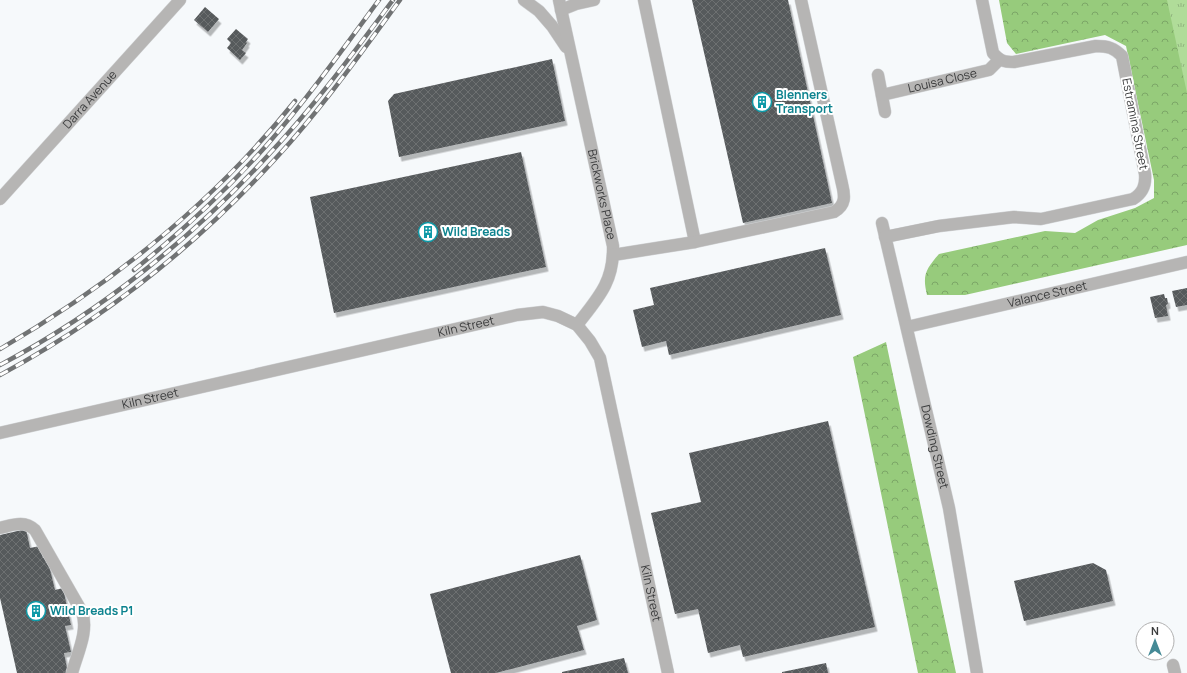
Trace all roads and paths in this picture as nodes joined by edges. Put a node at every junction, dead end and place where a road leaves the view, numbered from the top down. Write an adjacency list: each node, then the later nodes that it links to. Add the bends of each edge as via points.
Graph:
1 (180, 0): 13 (street, Darra Avenue)
2 (524, 0): 8 (street, Brickworks Place, via 552,26)
3 (594, 0): 7 (street)
4 (644, 0): 16 (street)
5 (801, 0): 16 (street, via 842,184 843,203 834,212)
6 (982, 0): 9 (street, via 993,53)
7 (560, 5): 8 (street, Brickworks Place)
8 (571, 55): 17 (street, Brickworks Place)
9 (999, 60): 11 (street, Louisa Close, via 989,70); 15 (street, Estramina Street, via 1014,62 1101,46 1118,52 1122,56 1145,174 1146,182 1140,195 1133,199 1041,219 1014,217 939,226)
10 (878, 75): 11 (street)
11 (882, 95): 12 (street)
12 (885, 112)
13 (0, 199)
14 (882, 223): 15 (street, Dowding Street)
15 (885, 237): 20 (street, Dowding Street)
16 (695, 242): 17 (street)
17 (613, 255): 19 (street, Brickworks Place, via 611,273 604,288)
18 (1187, 262): 20 (street, Valance Street)
19 (577, 325): 21 (street, Kiln Street, via 543,312 517,315); 24 (street, Kiln Street, via 590,340 600,358)
20 (907, 327): 25 (street, Dowding Street, via 949,508)
21 (0, 433)
22 (0, 528): 23 (street, via 20,524 28,525 35,530 82,612 84,630)
23 (72, 673)
24 (668, 673)
25 (977, 673)

